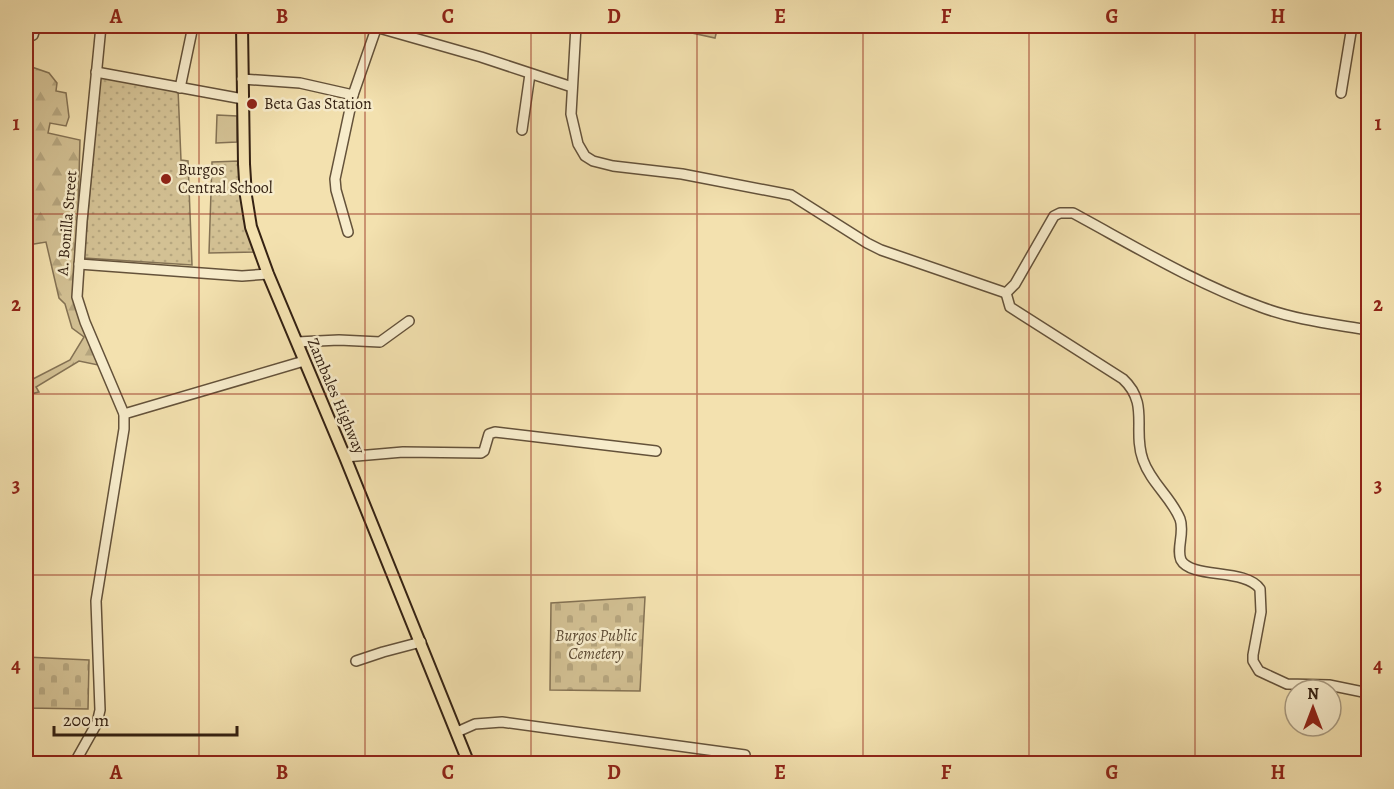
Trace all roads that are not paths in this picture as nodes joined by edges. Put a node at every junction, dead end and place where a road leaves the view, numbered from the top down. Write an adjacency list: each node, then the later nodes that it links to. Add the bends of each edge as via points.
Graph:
1 (36, 26): 8 (street, via 33,35)
2 (101, 26): 9 (street, A. Bonilla Street)
3 (193, 26): 13 (street)
4 (242, 26): 11 (main road, Zambales Highway)
5 (374, 26): 10 (street); 15 (street)
6 (576, 26): 12 (street)
7 (1352, 26): 14 (street)
8 (26, 38)
9 (96, 72): 13 (street); 19 (street, A. Bonilla Street)
10 (530, 74): 12 (street); 17 (street)
11 (242, 79): 15 (street, via 300,83); 16 (main road, Zambales Highway)
12 (572, 87): 21 (street, via 571,114 578,144 593,161 791,195 881,250)
13 (180, 88): 16 (street)
14 (1341, 93)
15 (353, 95): 18 (street, via 335,185)
16 (243, 99): 20 (main road, Zambales Highway, via 246,196 251,227)
17 (522, 130)
18 (348, 232)
19 (79, 264): 20 (street, via 242,276); 26 (street, A. Bonilla Street, via 79,307)
20 (268, 274): 24 (main road, Zambales Highway)
21 (1006, 293): 23 (street, via 1054,216 1073,213 1203,283 1261,308); 31 (street, via 1010,307 1123,379 1133,390 1138,404 1142,458 1182,526 1182,560 1192,568 1252,582 1260,589 1261,612 1253,655 1260,671 1287,684 1329,685)
22 (409, 321): 24 (street, via 380,342)
23 (1368, 330)
24 (297, 342): 25 (main road, Zambales Highway)
25 (304, 361): 26 (street); 28 (main road, Zambales Highway)
26 (124, 414): 34 (street, via 96,601 100,710)
27 (656, 452): 28 (street, via 495,432 489,434 481,453)
28 (345, 457): 29 (main road, Zambales Highway)
29 (421, 642): 30 (street); 32 (main road, Zambales Highway)
30 (356, 661)
31 (1368, 693)
32 (457, 732): 33 (street, via 475,724 502,722); 35 (main road, Zambales Highway)
33 (746, 755)
34 (74, 764)
35 (469, 764)

